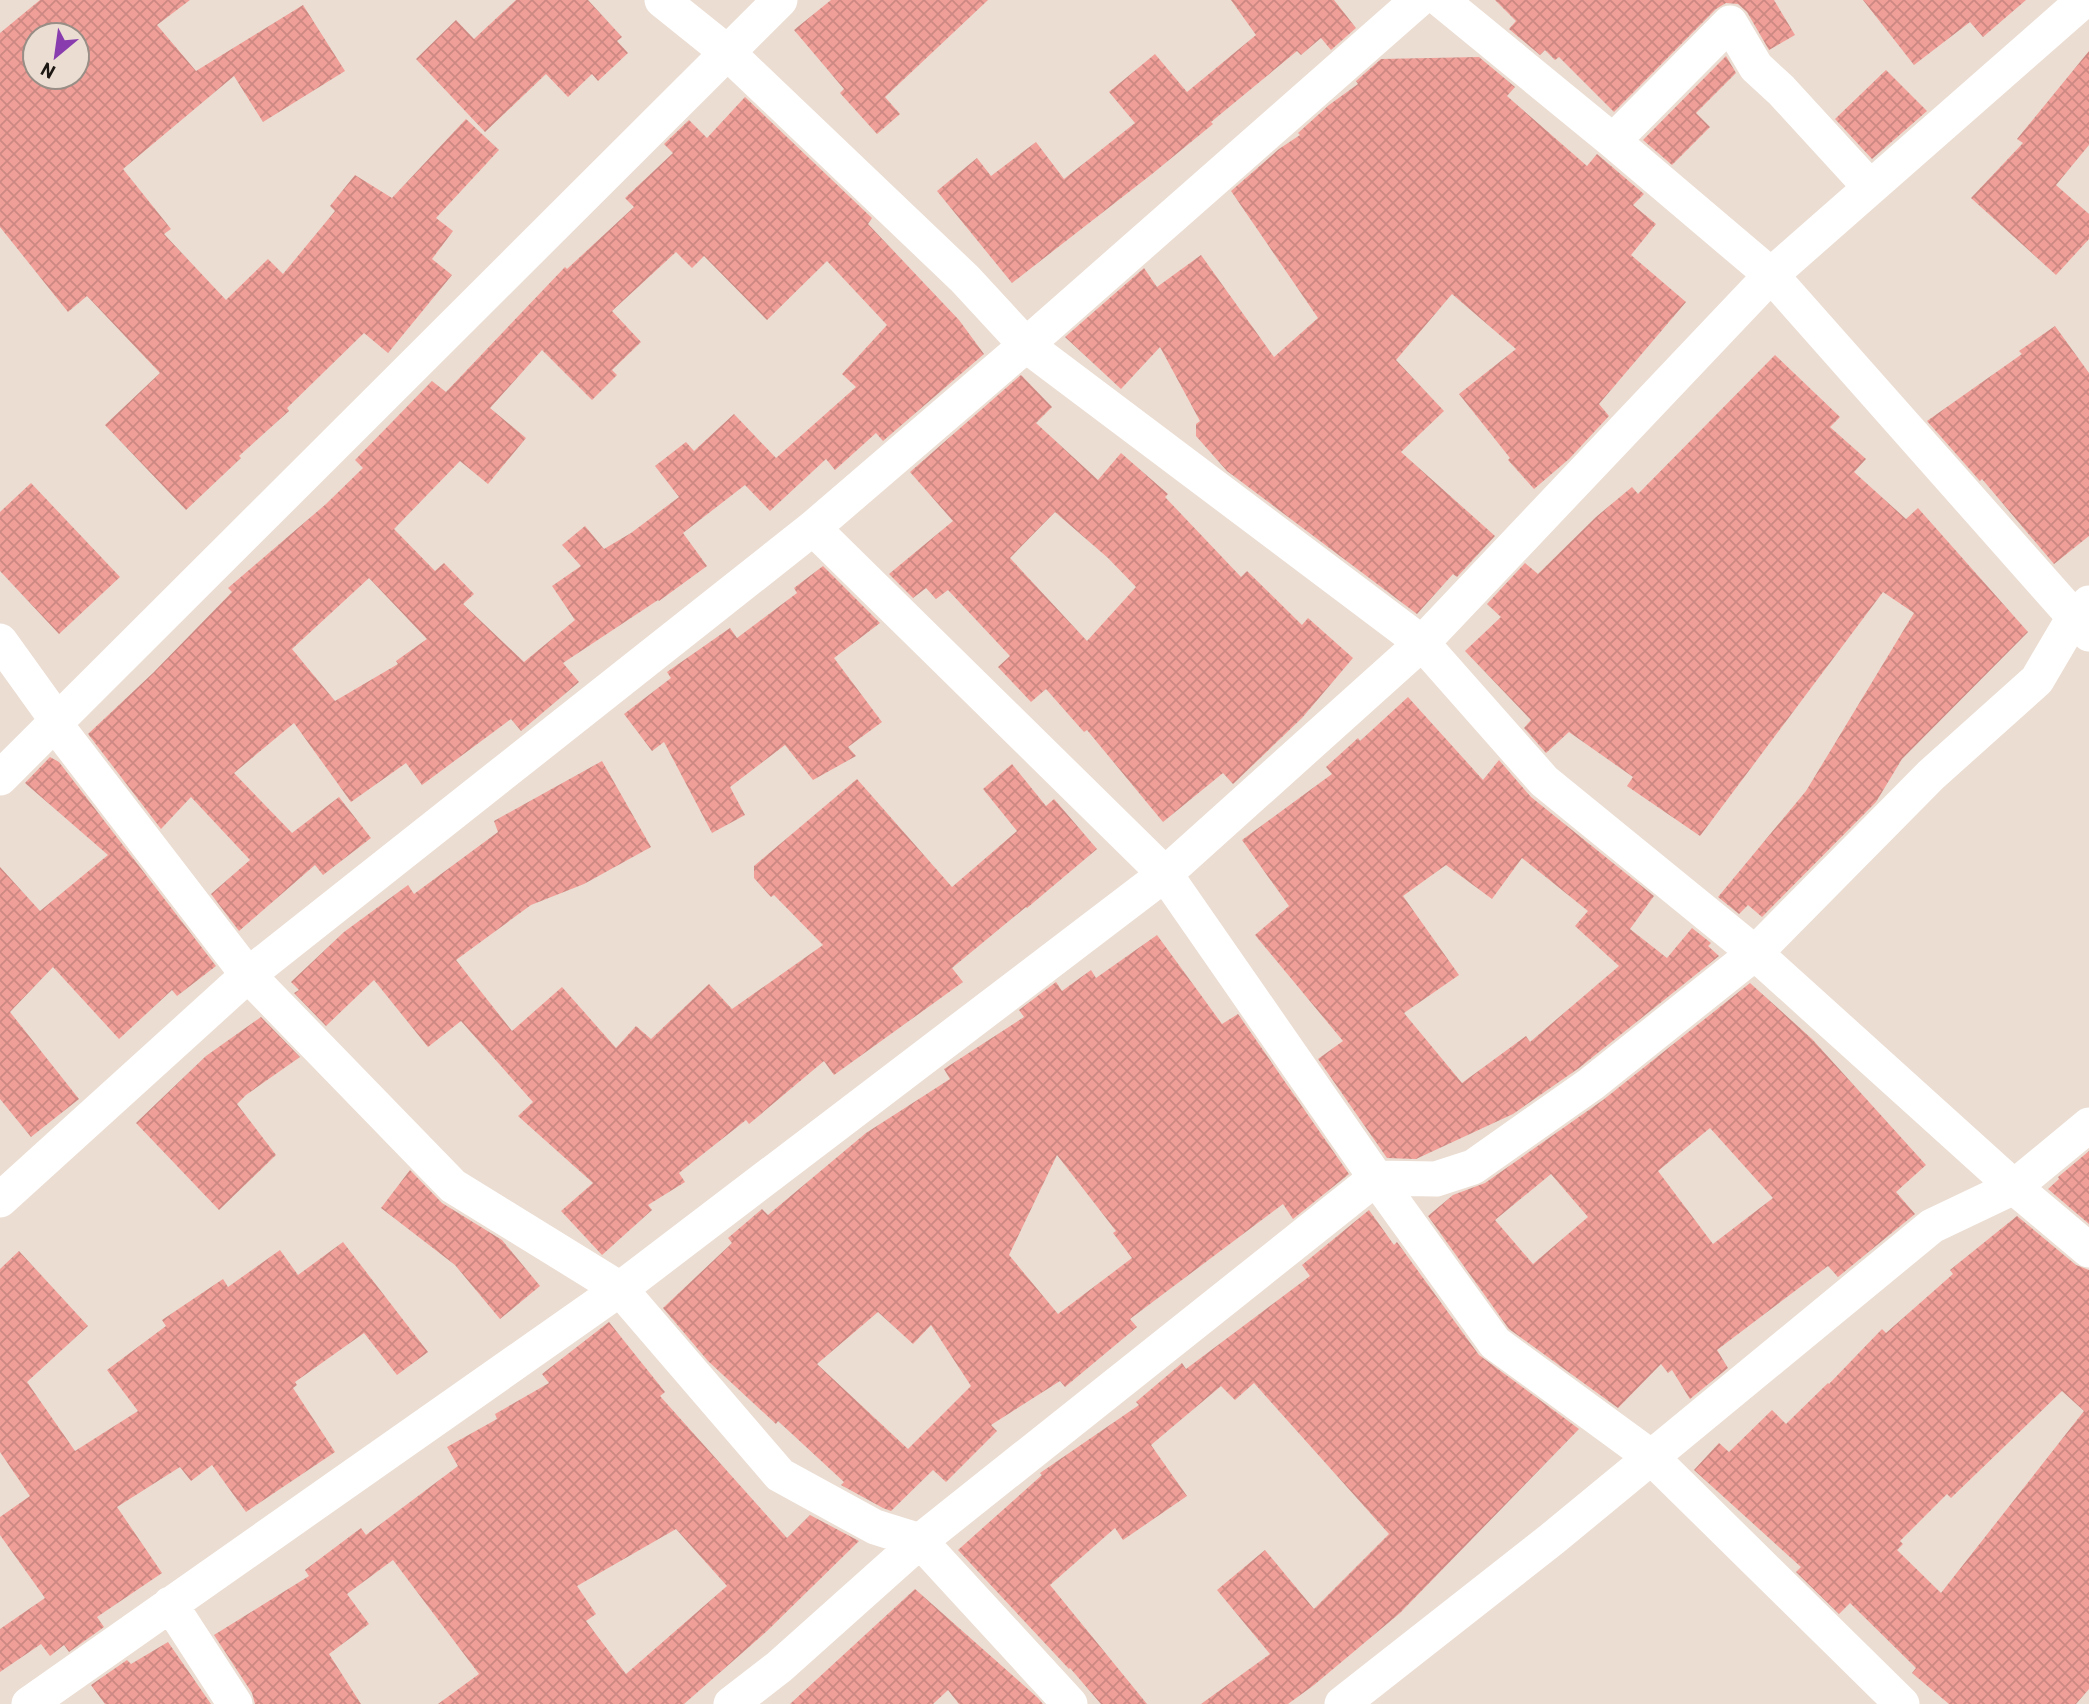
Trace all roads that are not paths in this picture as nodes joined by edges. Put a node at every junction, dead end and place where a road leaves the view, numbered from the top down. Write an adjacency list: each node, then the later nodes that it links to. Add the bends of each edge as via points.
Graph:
1 (662, 0): 6 (street)
2 (780, 0): 6 (street)
3 (1418, 0): 10 (street)
4 (1441, 0): 7 (street)
5 (2084, 0): 8 (street)
6 (728, 53): 10 (street, via 965,279); 15 (street)
7 (1613, 141): 8 (street, via 1730,23 1756,67); 9 (street)
8 (1870, 187): 9 (street)
9 (1770, 275): 12 (street); 14 (street)
10 (1026, 345): 11 (street); 14 (street)
11 (813, 528): 17 (street); 19 (street)
12 (2084, 618): 18 (street, via 2037,680 1931,775)
13 (0, 641): 15 (street)
14 (1422, 643): 17 (street); 18 (street, via 1544,781)
15 (55, 724): 16 (street); 19 (street)
16 (0, 778)
17 (1165, 874): 21 (street); 25 (street)
18 (1755, 953): 21 (street, via 1591,1084 1473,1167 1436,1179); 22 (street)
19 (248, 975): 23 (street); 25 (street, via 453,1186)
20 (2089, 1125): 22 (street)
21 (1376, 1178): 26 (street, via 1495,1343); 27 (street)
22 (2014, 1187): 24 (street); 26 (street, via 1932,1226)
23 (0, 1200)
24 (2089, 1250)
25 (621, 1289): 27 (street, via 780,1475 875,1527); 28 (street)
26 (1651, 1457): 33 (street); 34 (street)
27 (920, 1541): 31 (street, via 779,1667); 32 (street)
28 (170, 1604): 29 (street); 30 (street)
29 (29, 1704)
30 (235, 1704)
31 (730, 1704)
32 (1070, 1704)
33 (1342, 1704)
34 (1902, 1704)

